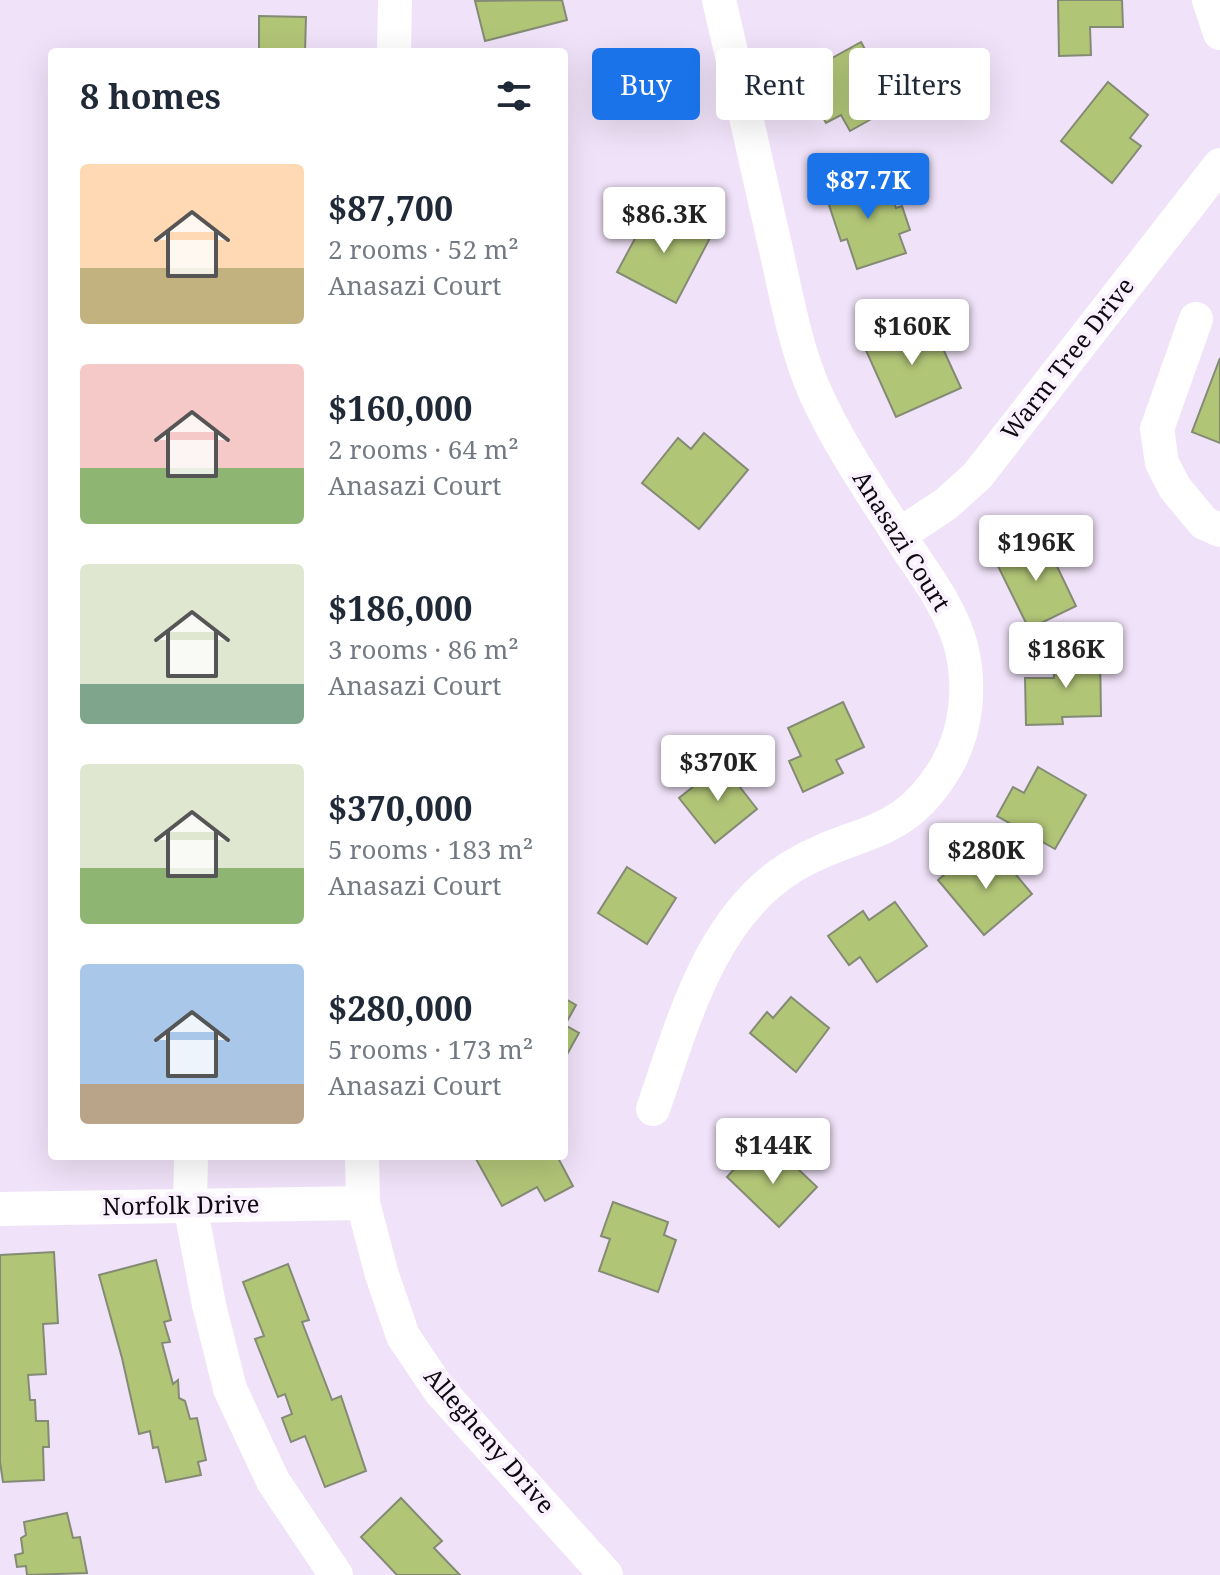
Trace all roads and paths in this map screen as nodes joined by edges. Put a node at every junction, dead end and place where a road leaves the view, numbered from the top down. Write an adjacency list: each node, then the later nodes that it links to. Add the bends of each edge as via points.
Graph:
1 (395, 0): 5 (street)
2 (719, 0): 9 (street, Anasazi Court, via 798,347 838,442)
3 (1209, 0): 4 (street)
4 (1220, 33)
5 (394, 48)
6 (1220, 165): 9 (street, Warm Tree Drive, via 977,476)
7 (1196, 319): 8 (street, via 1157,429 1162,463 1175,488 1204,523)
8 (1220, 530)
9 (899, 535): 10 (street, Anasazi Court, via 945,606 961,646 968,689 948,764 903,818 792,867 741,913 718,945)
10 (653, 1109)
11 (191, 1160): 14 (street)
12 (362, 1160): 13 (street, Allegheny Drive)
13 (363, 1203): 14 (street, Norfolk Drive); 17 (street, Allegheny Drive, via 403,1336 440,1391)
14 (190, 1205): 15 (street, Norfolk Drive); 16 (street, via 230,1389 273,1481)
15 (0, 1209)
16 (336, 1575)
17 (606, 1575)

